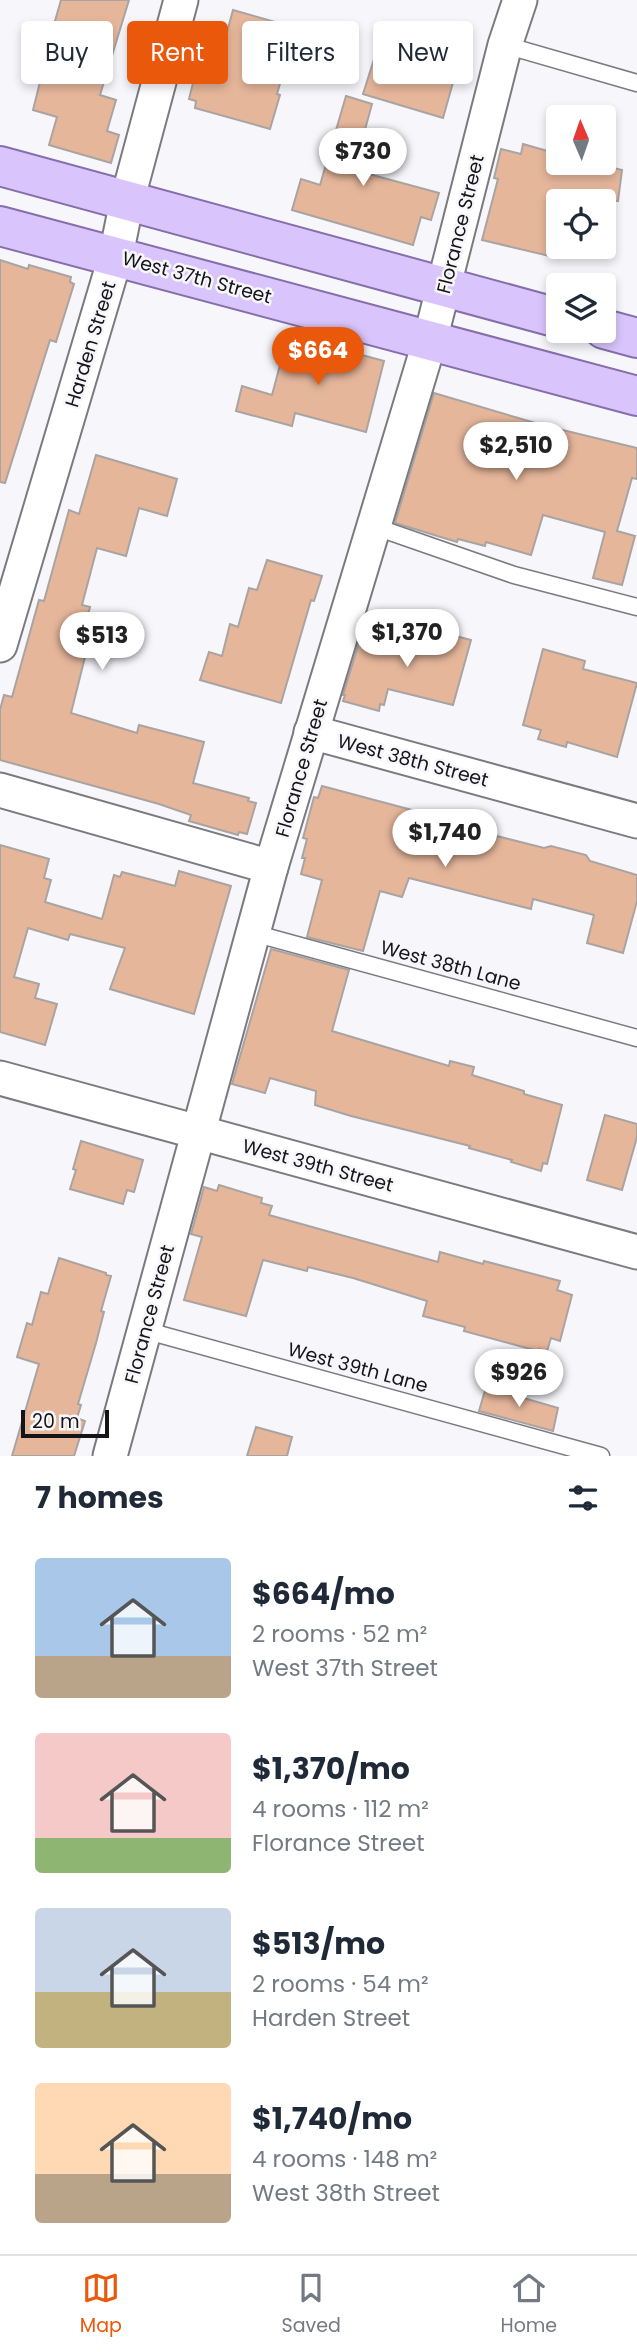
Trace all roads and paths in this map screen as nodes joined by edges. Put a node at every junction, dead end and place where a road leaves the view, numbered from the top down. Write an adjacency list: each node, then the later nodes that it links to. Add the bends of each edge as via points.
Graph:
1 (181, 0): 6 (street, Harden Street)
2 (520, 0): 3 (street, Florance Street)
3 (505, 45): 4 (lane); 9 (street, Florance Street)
4 (637, 83)
5 (0, 166): 6 (main road)
6 (127, 201): 8 (street, Harden Street); 9 (main road)
7 (0, 226): 8 (main road, West 37th Street)
8 (116, 256): 13 (main road, West 37th Street); 17 (street, Harden Street)
9 (444, 288): 10 (main road); 13 (street, Florance Street)
10 (546, 314)
11 (616, 332): 12 (main road)
12 (637, 338)
13 (430, 340): 14 (main road, West 37th Street); 15 (street, Florance Street)
14 (637, 396)
15 (373, 526): 16 (lane, via 514,575); 18 (street, Florance Street)
16 (637, 607)
17 (0, 645)
18 (311, 732): 20 (street, West 38th Street); 21 (street, Florance Street)
19 (0, 790): 21 (street)
20 (637, 821)
21 (271, 867): 22 (street, Florance Street)
22 (253, 933): 23 (lane, West 38th Lane); 25 (street, Florance Street)
23 (637, 1038)
24 (0, 1078): 25 (street, West 39th Street)
25 (198, 1132): 26 (street, West 39th Street); 27 (street, Florance Street)
26 (637, 1252)
27 (144, 1330): 28 (street, Florance Street); 29 (lane, West 39th Lane)
28 (110, 1456)
29 (601, 1456)

